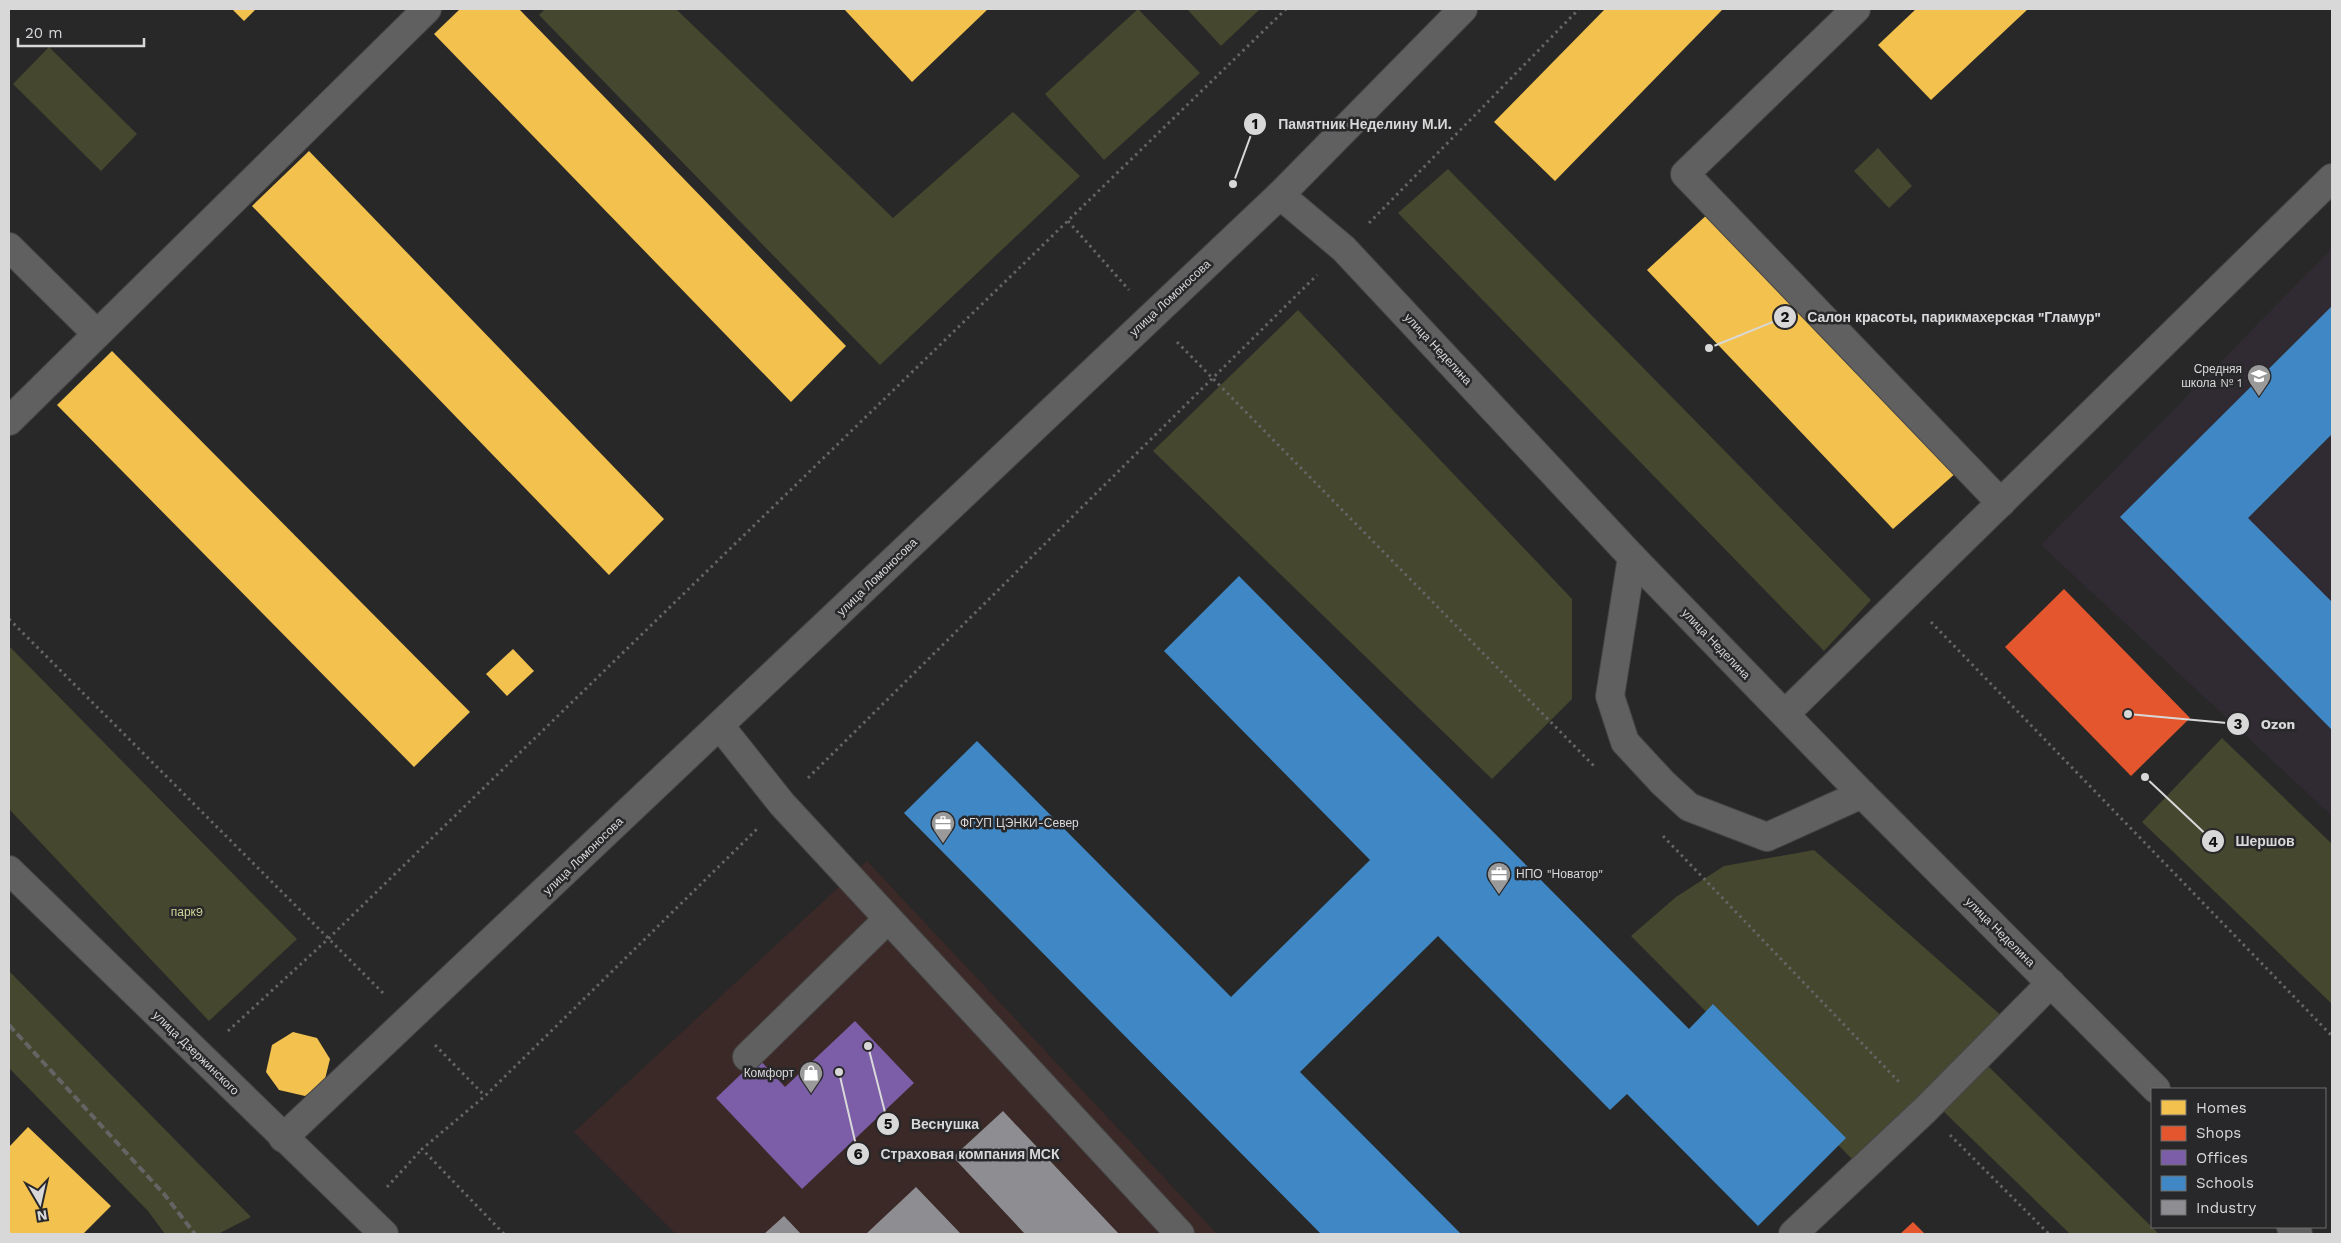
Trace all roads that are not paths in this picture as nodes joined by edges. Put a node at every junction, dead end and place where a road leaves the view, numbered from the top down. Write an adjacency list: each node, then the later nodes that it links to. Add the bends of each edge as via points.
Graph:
1 (427, 9): 7 (street)
2 (1463, 9): 5 (street, улица Ломоносова)
3 (1856, 9): 9 (street, via 1685,174)
4 (2332, 178): 9 (street)
5 (1280, 195): 10 (street, улица Неделина, via 1344,249); 12 (street, улица Ломоносова)
6 (9, 247): 7 (street)
7 (97, 334): 8 (street)
8 (9, 421)
9 (2001, 503): 11 (street)
10 (1632, 558): 11 (street, улица Неделина); 13 (street, via 1610,696 1625,742 1663,783 1689,807 1767,837)
11 (1785, 714): 13 (street, улица Неделина)
12 (720, 726): 15 (street, via 782,804); 19 (street, улица Ломоносова)
13 (1862, 794): 16 (street, улица Неделина)
14 (9, 870): 19 (street, улица Дзержинского)
15 (888, 919): 17 (street); 21 (street)
16 (2051, 983): 18 (street, улица Неделина); 22 (street, via 1925,1110)
17 (747, 1057)
18 (2155, 1088)
19 (283, 1138): 20 (street, улица Дзержинского)
20 (384, 1234)
21 (1180, 1234)
22 (1793, 1234)

